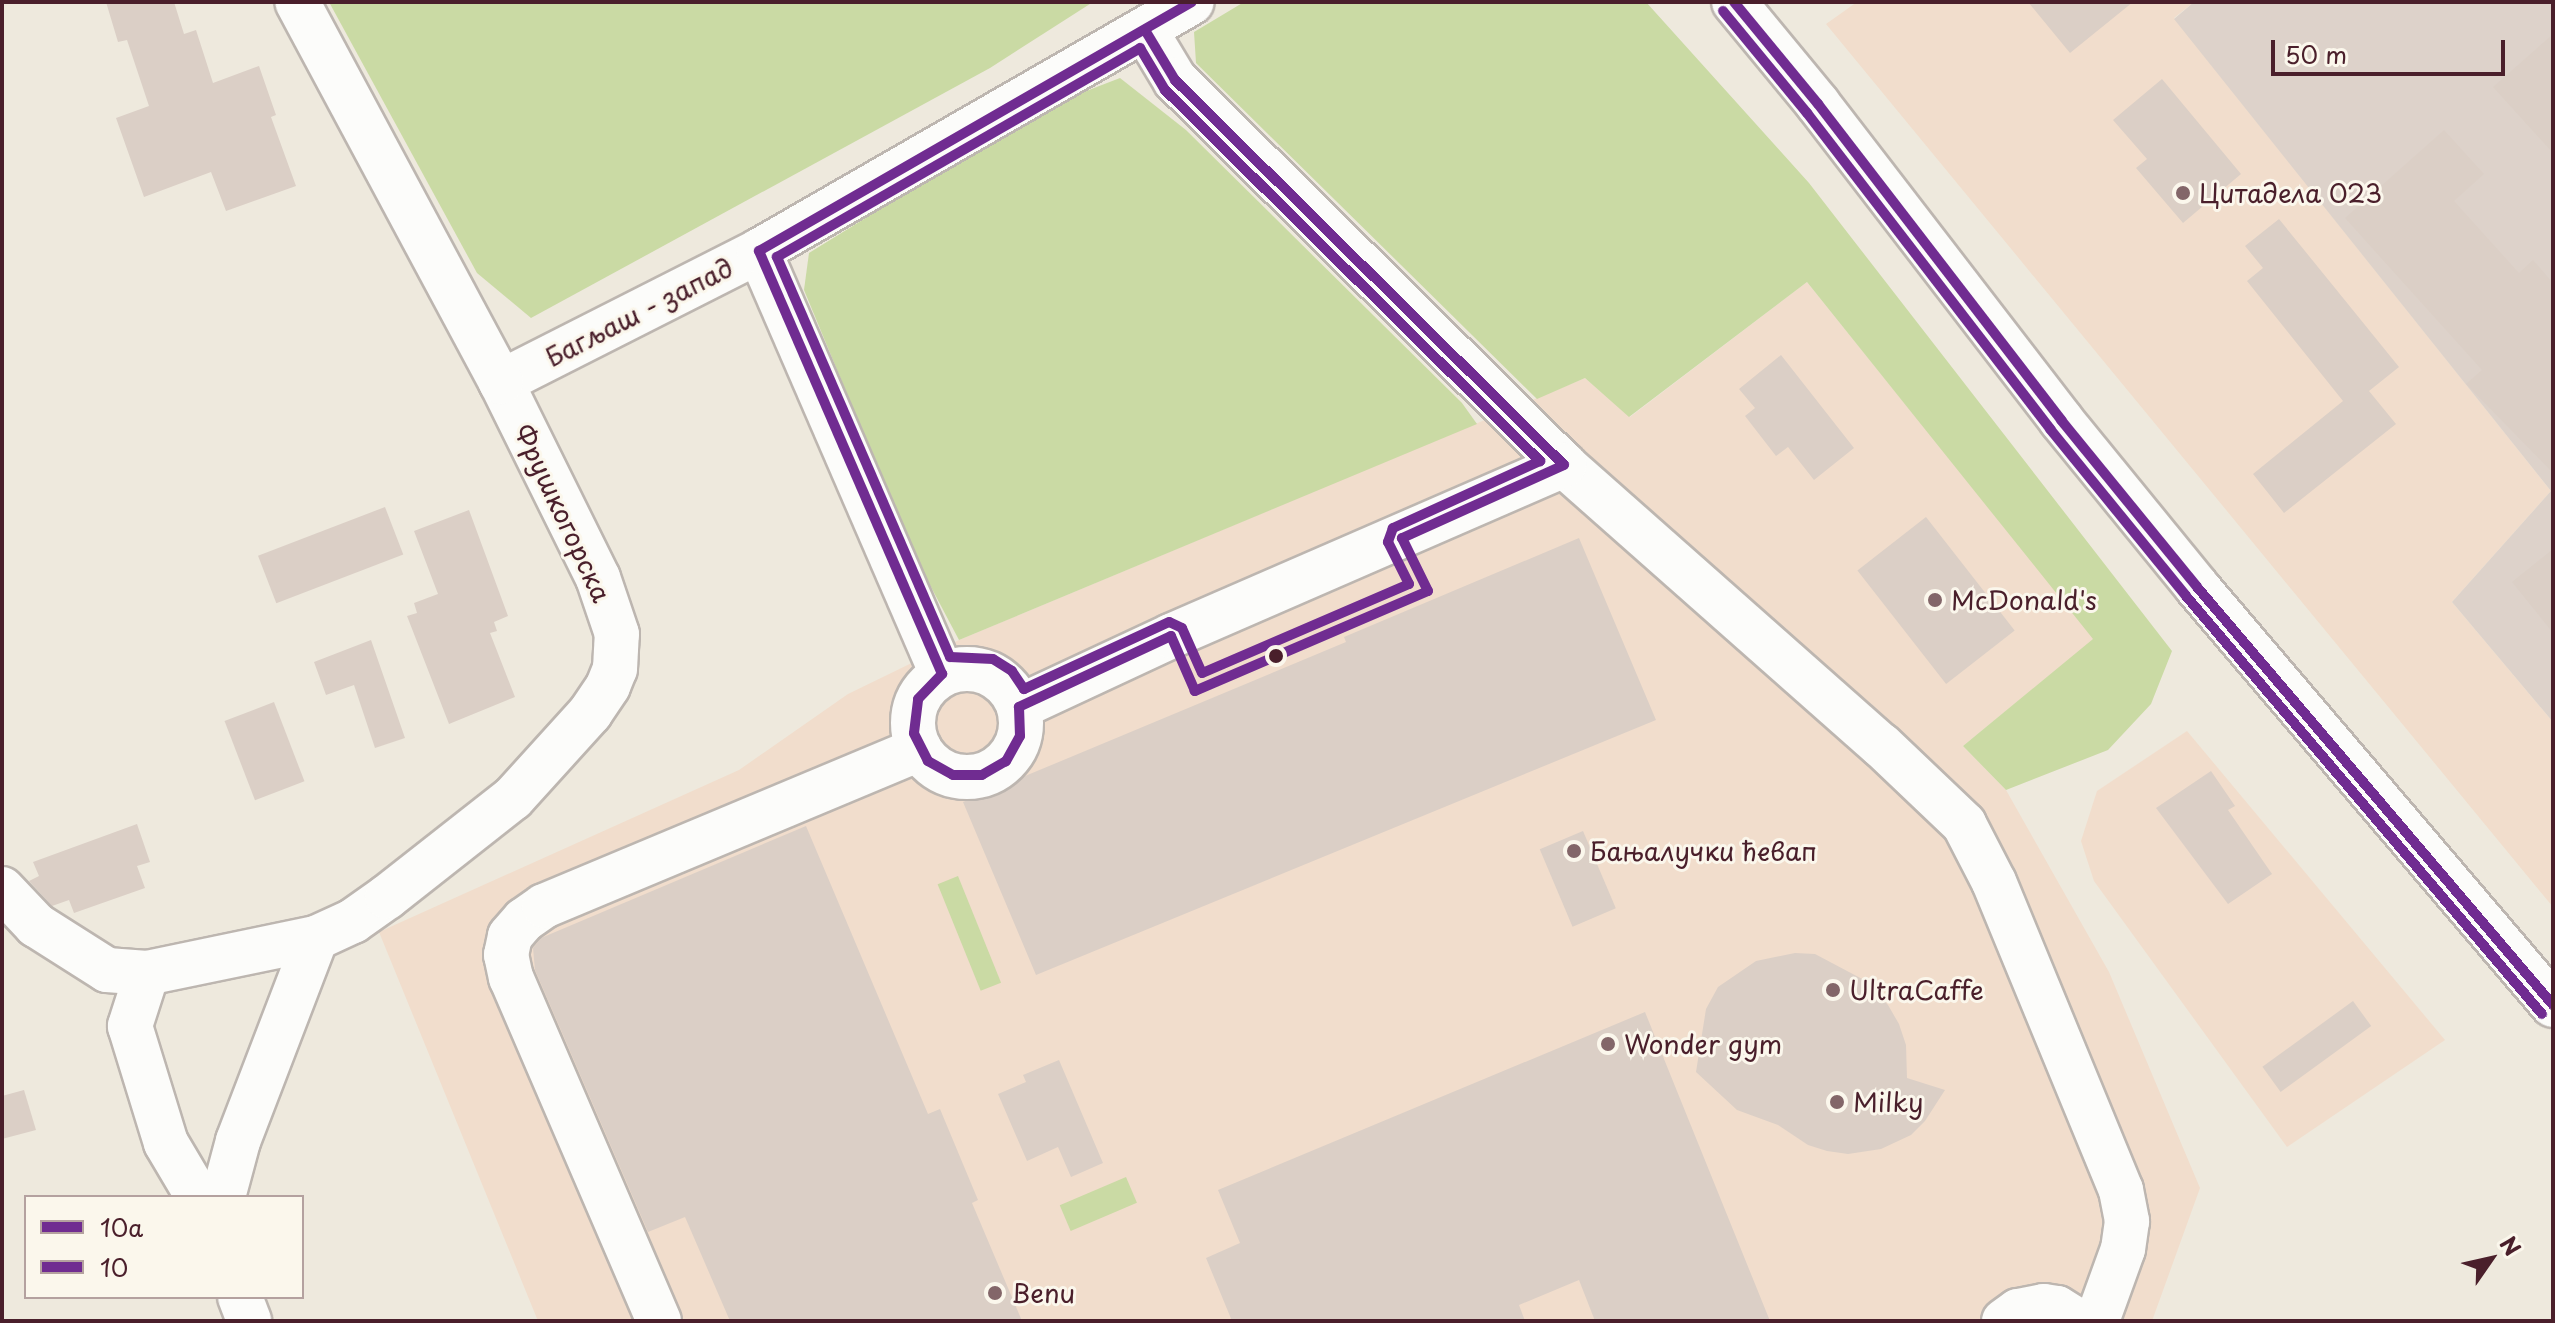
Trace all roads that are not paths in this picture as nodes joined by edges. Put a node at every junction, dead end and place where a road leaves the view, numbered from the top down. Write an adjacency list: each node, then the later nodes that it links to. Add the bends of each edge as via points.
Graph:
1 (297, 2): 8 (street, Фрушкогорска)
2 (1192, 2): 5 (street, Багљаш - запад)
3 (1734, 2): 6 (street)
4 (1760, 2): 6 (street)
5 (1145, 30): 7 (street, Багљаш - запад); 9 (street, via 1193,99)
6 (1818, 104): 16 (street, via 2177,563)
7 (759, 251): 8 (street, Багљаш - запад); 10 (street)
8 (501, 382): 14 (street, Фрушкогорска, via 598,578 617,634 615,669 590,713 513,798 376,905)
9 (1564, 465): 11 (street); 20 (street, via 1964,824 1994,882 2121,1190 2127,1221 2115,1276)
10 (942, 674): 11 (street, via 973,668 988,672 1013,693); 12 (street, via 928,685 913,716)
11 (1019, 707): 12 (street, via 1015,750 995,770 953,775 939,770)
12 (920, 749): 22 (street, via 544,906 510,936 506,955 511,978)
13 (2, 889): 15 (street, Фрушкогорска, via 36,925 107,970)
14 (316, 938): 15 (street, Фрушкогорска); 18 (street, via 238,1141)
15 (147, 973): 17 (street, via 130,1026 166,1143)
16 (2553, 1005)
17 (197, 1195)
18 (224, 1195)
19 (241, 1299): 21 (street)
20 (2082, 1319): 23 (street, via 2057,1308 2030,1307)
21 (249, 1321)
22 (659, 1321)
23 (2004, 1321)

